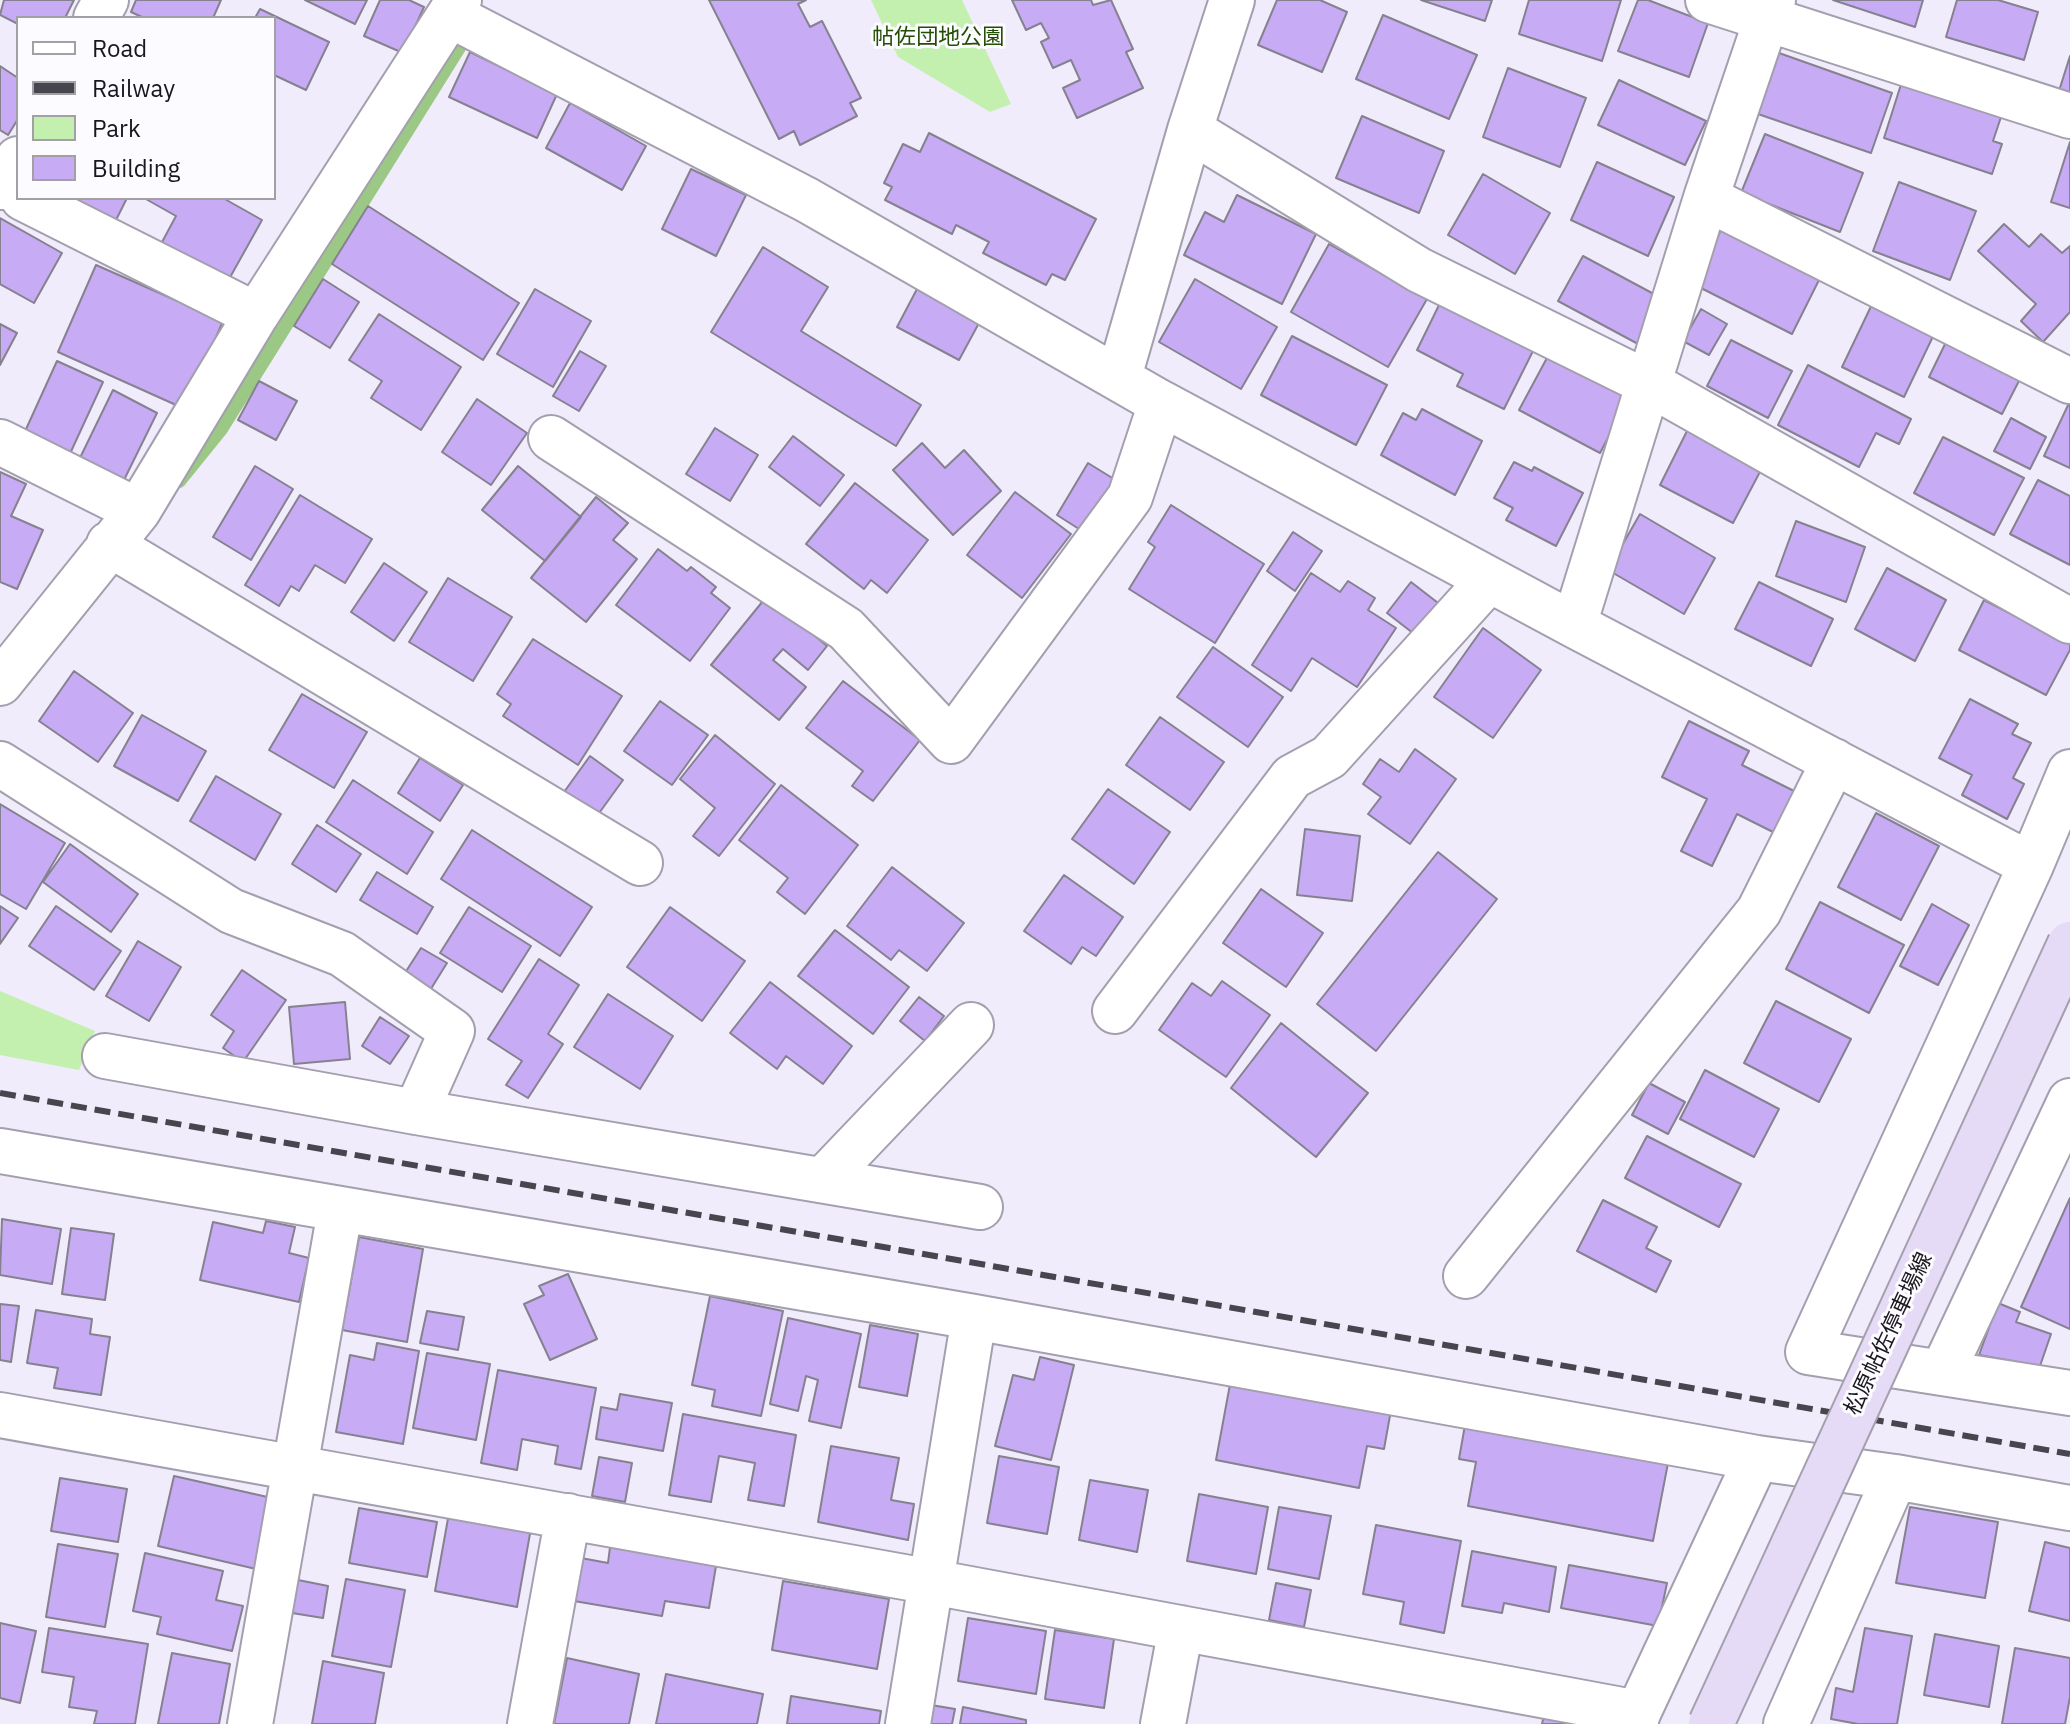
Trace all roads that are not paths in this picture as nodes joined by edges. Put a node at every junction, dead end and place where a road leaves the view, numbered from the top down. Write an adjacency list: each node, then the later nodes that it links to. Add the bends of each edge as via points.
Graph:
1 (1232, 0): 6 (street)
2 (1708, 0): 4 (street)
3 (454, 8): 9 (street); 10 (street)
4 (1770, 9): 5 (street); 7 (street)
5 (2070, 116)
6 (1190, 130): 10 (street); 12 (street, via 1419,270)
7 (1706, 198): 11 (street); 12 (street)
8 (40, 200): 9 (street)
9 (256, 315): 16 (street)
10 (1119, 377): 13 (street)
11 (2070, 381)
12 (1650, 384): 19 (street); 20 (street)
13 (1161, 403): 14 (street, via 1130,497 951,741 846,629); 18 (street)
14 (551, 438)
15 (0, 442): 16 (street)
16 (138, 511): 17 (street)
17 (109, 544): 21 (street); 25 (street)
18 (1489, 580): 20 (street); 28 (street, via 1329,757 1292,777)
19 (2070, 621)
20 (1574, 625): 22 (street)
21 (0, 683)
22 (1834, 761): 26 (street); 37 (street, via 1759,911)
23 (0, 764): 32 (street, via 231,911 342,954 452,1031)
24 (2070, 772): 26 (street)
25 (640, 863)
26 (2031, 865): 39 (street, via 1808,1352)
27 (2070, 944): 54 (main road, 松原帖佐停車場線, bridge)
28 (1115, 1011)
29 (971, 1025): 34 (street)
30 (105, 1056): 32 (street)
31 (2070, 1101): 39 (street)
32 (416, 1112): 34 (street)
33 (0, 1151): 36 (street)
34 (823, 1180): 35 (street)
35 (980, 1207)
36 (340, 1211): 38 (street); 43 (street)
37 (1466, 1276)
38 (974, 1317): 42 (street); 47 (street)
39 (1942, 1373): 40 (street)
40 (2070, 1393)
41 (0, 1415): 43 (street)
42 (1757, 1458): 44 (street); 49 (street)
43 (294, 1469): 46 (street); 50 (street)
44 (1895, 1477): 45 (street); 55 (street)
45 (2070, 1508)
46 (568, 1516): 47 (street); 51 (street)
47 (932, 1582): 48 (street); 52 (street)
48 (1181, 1628): 49 (street); 53 (street)
49 (1637, 1718)
50 (250, 1724)
51 (530, 1724)
52 (908, 1724)
53 (1163, 1724)
54 (1711, 1724)
55 (1786, 1724)

